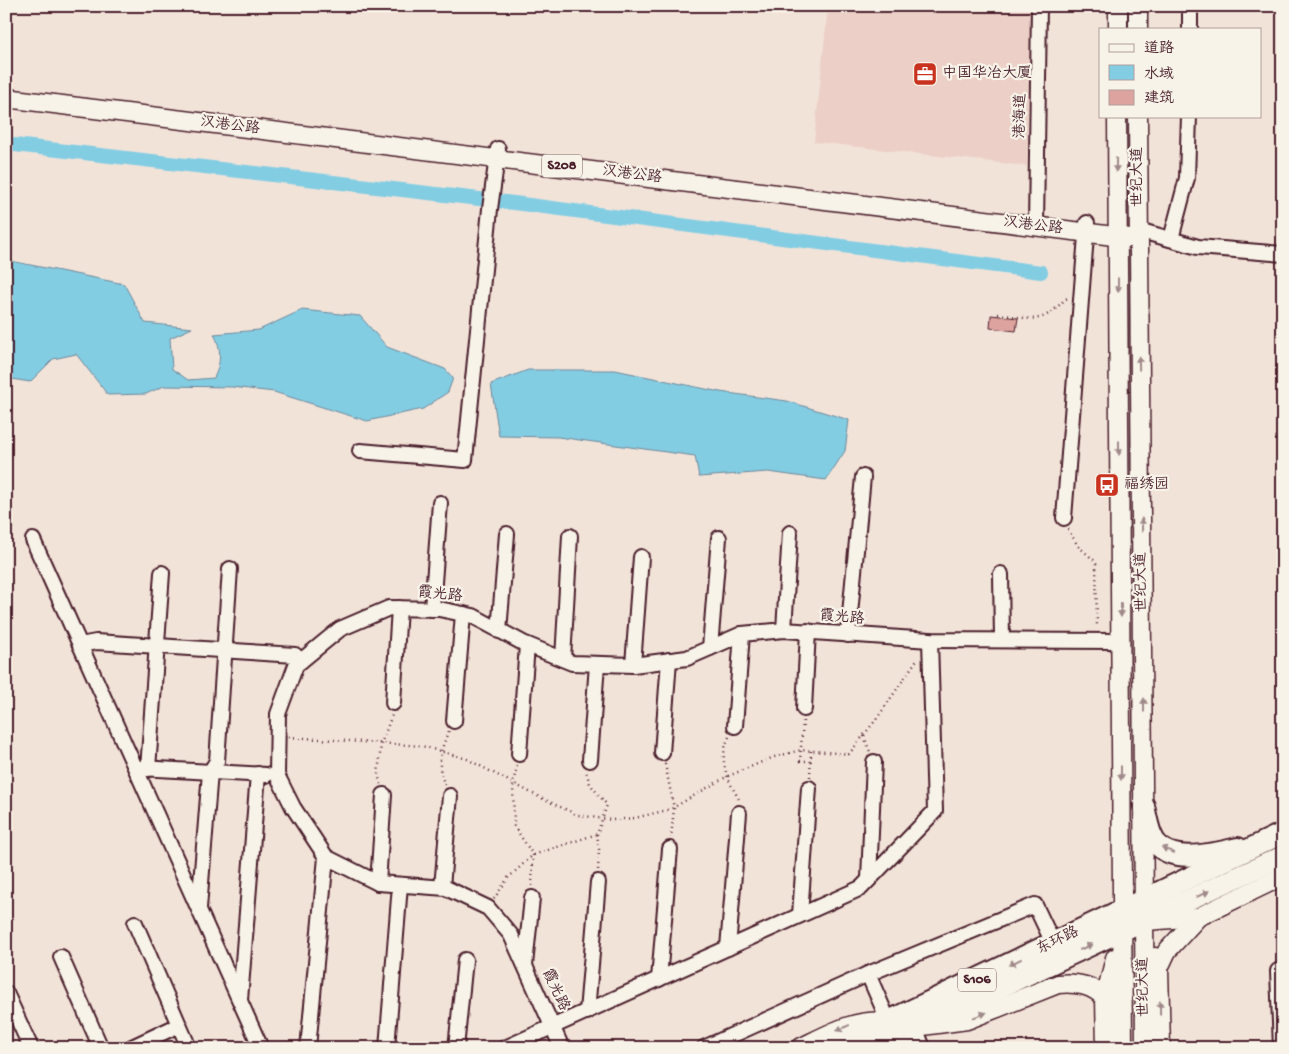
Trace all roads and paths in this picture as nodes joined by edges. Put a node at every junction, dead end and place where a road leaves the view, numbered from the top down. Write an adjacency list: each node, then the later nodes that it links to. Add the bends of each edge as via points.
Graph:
1 (1039, 6): 14 (street, 港海道)
2 (1118, 6): 5 (main road)
3 (1138, 6): 6 (main road)
4 (1190, 6): 7 (street)
5 (1118, 28)
6 (1138, 28)
7 (1190, 28)
8 (6, 88): 13 (main road, 汉港公路)
9 (6, 98): 13 (main road, 汉港公路 / S208)
10 (1117, 118): 16 (main road, 世纪大道, one-way to 16)
11 (1138, 118): 17 (main road, 世纪大道)
12 (1189, 118): 18 (street, via 1187,178)
13 (497, 153): 14 (main road, 汉港公路 / S208); 22 (street, via 465,460)
14 (1036, 222): 15 (main road, 汉港公路 / S208)
15 (1086, 228): 16 (main road, 汉港公路 / S208); 20 (street)
16 (1118, 232): 17 (main road, 汉港公路 / S208); 46 (main road, 世纪大道, one-way to 46)
17 (1138, 234): 18 (street); 80 (main road, 世纪大道, one-way to 17)
18 (1171, 239): 19 (street, via 1198,247)
19 (1283, 254)
20 (1080, 297): 21 (path, via 1065,299 1055,311 1039,319); 25 (street)
21 (998, 314)
22 (360, 451)
23 (863, 477): 42 (street)
24 (440, 503): 36 (street)
25 (1064, 518): 45 (path, via 1078,546 1096,562)
26 (790, 533): 39 (street)
27 (507, 534): 38 (street)
28 (570, 536): 52 (street)
29 (719, 538): 50 (street)
30 (33, 540): 47 (street)
31 (641, 557): 56 (street)
32 (230, 569): 51 (street)
33 (162, 573): 49 (street)
34 (1001, 574): 43 (street)
35 (399, 608): 36 (street, 霞光路); 54 (street, 霞光路, via 389,608 340,629); 57 (street)
36 (432, 608): 37 (street, 霞光路)
37 (463, 614): 38 (street, 霞光路); 59 (street)
38 (499, 630): 48 (street, 霞光路)
39 (784, 630): 40 (street, 霞光路); 41 (street, 霞光路)
40 (808, 631): 42 (street, 霞光路); 58 (street)
41 (742, 634): 50 (street, 霞光路); 60 (street)
42 (848, 635): 44 (street, 霞光路)
43 (1002, 639): 44 (street, 霞光路); 45 (street, 霞光路)
44 (930, 640): 65 (path, via 849,754); 91 (street, via 935,811)
45 (1097, 640): 46 (street, 霞光路)
46 (1121, 641): 100 (main road, 世纪大道, one-way to 100)
47 (80, 645): 49 (street, via 96,642); 71 (street)
48 (527, 645): 52 (street, 霞光路); 67 (street)
49 (156, 646): 51 (street); 71 (street)
50 (710, 648): 53 (street, 霞光路, via 687,658)
51 (225, 650): 54 (street, via 295,655); 72 (street, via 217,761)
52 (563, 659): 55 (street, 霞光路, via 572,663)
53 (669, 660): 56 (street, 霞光路); 66 (street)
54 (301, 661): 61 (street, 霞光路, via 296,665 278,714)
55 (598, 664): 56 (street, 霞光路); 68 (street)
56 (633, 665)
57 (393, 703): 62 (path, via 392,720)
58 (804, 709): 63 (path)
59 (454, 721): 64 (path)
60 (735, 726): 75 (path, via 726,743 723,760)
61 (277, 736): 62 (path); 74 (street, 霞光路)
62 (381, 744): 64 (path, via 422,746); 78 (path, via 378,775)
63 (801, 750): 65 (path); 69 (path, via 800,761); 75 (path, via 774,757)
64 (440, 751): 76 (path, via 467,759); 79 (path, via 441,775)
65 (811, 751): 69 (path)
66 (662, 753): 81 (path)
67 (519, 754): 76 (path)
68 (590, 760): 83 (path, via 586,772 590,784 607,805)
69 (811, 761): 77 (path)
70 (874, 762): 91 (street)
71 (142, 768): 72 (street); 99 (street)
72 (210, 772): 73 (street); 99 (street)
73 (258, 774): 74 (street); 117 (street)
74 (277, 775): 89 (street, 霞光路)
75 (726, 777): 81 (path); 82 (path, via 740,801)
76 (513, 783): 83 (path, via 578,815); 87 (path, via 514,826)
77 (809, 788): 101 (street)
78 (384, 795): 93 (street)
79 (450, 796): 95 (street)
80 (1144, 806): 85 (highway, one-way to 80, via 1212,853 1170,852 1155,842); 97 (main road, 世纪大道)
81 (674, 808): 83 (path, via 635,818); 86 (path)
82 (739, 813): 107 (street)
83 (603, 818): 84 (path)
84 (597, 834): 87 (path); 92 (path)
85 (1274, 837): 97 (highway, 东环路 / S106)
86 (670, 849): 114 (street)
87 (533, 855): 96 (path); 98 (path, via 508,878)
88 (1283, 856): 103 (highway, 东环路 / S106, one-way to 88)
89 (326, 857): 93 (street, 霞光路); 129 (street)
90 (1283, 876): 102 (main road)
91 (869, 879): 101 (street, via 861,888)
92 (598, 882): 118 (street)
93 (378, 883): 94 (street, 霞光路)
94 (400, 885): 95 (street, 霞光路); 130 (street)
95 (442, 888): 98 (street, 霞光路)
96 (532, 898): 110 (street)
97 (1143, 900): 100 (highway, 东环路 / S106); 103 (main road, 世纪大道)
98 (488, 908): 110 (street, 霞光路, via 511,935)
99 (199, 909): 117 (street)
100 (1121, 910): 105 (main road, 世纪大道); 106 (highway, 东环路 / S106)
101 (800, 915): 107 (street)
102 (1198, 917): 103 (main road); 111 (main road, via 1171,945)
103 (1142, 922): 105 (highway, 东环路 / S106); 111 (main road); 141 (main road, 世纪大道)
104 (135, 923): 120 (street)
105 (1121, 931): 116 (main road); 122 (highway, 东环路 / S106, one-way to 105); 123 (main road, 世纪大道)
106 (1053, 943): 113 (street, via 1034,905); 119 (highway, 东环路 / S106, one-way to 119)
107 (728, 948): 114 (street)
108 (61, 957): 125 (street)
109 (465, 960): 131 (street)
110 (525, 966): 121 (street, 霞光路)
111 (1159, 968): 142 (main road, one-way to 111)
112 (1278, 971): 143 (street)
113 (868, 974): 119 (street); 134 (street)
114 (660, 979): 118 (street)
115 (6, 993): 124 (street)
116 (1105, 998): 122 (main road, one-way to 116, via 967,1020 1058,984 1091,986); 123 (main road, via 1115,1015); 140 (main road)
117 (240, 1002): 128 (street)
118 (587, 1012): 121 (street)
119 (889, 1022): 135 (main road, one-way to 135, via 850,1024); 136 (highway, 东环路 / S106)
120 (179, 1025): 126 (street); 127 (street)
121 (554, 1027): 132 (street); 133 (street, 霞光路)
122 (915, 1027): 137 (highway, 东环路 / S106); 138 (main road); 139 (street)
123 (1123, 1044)
124 (31, 1048)
125 (101, 1048)
126 (130, 1048)
127 (189, 1048)
128 (261, 1048)
129 (308, 1048)
130 (388, 1048)
131 (456, 1048)
132 (504, 1048)
133 (562, 1048)
134 (704, 1048)
135 (800, 1048)
136 (832, 1048)
137 (869, 1048)
138 (899, 1048)
139 (924, 1048)
140 (1106, 1048)
141 (1145, 1048)
142 (1161, 1048)
143 (1281, 1048)

